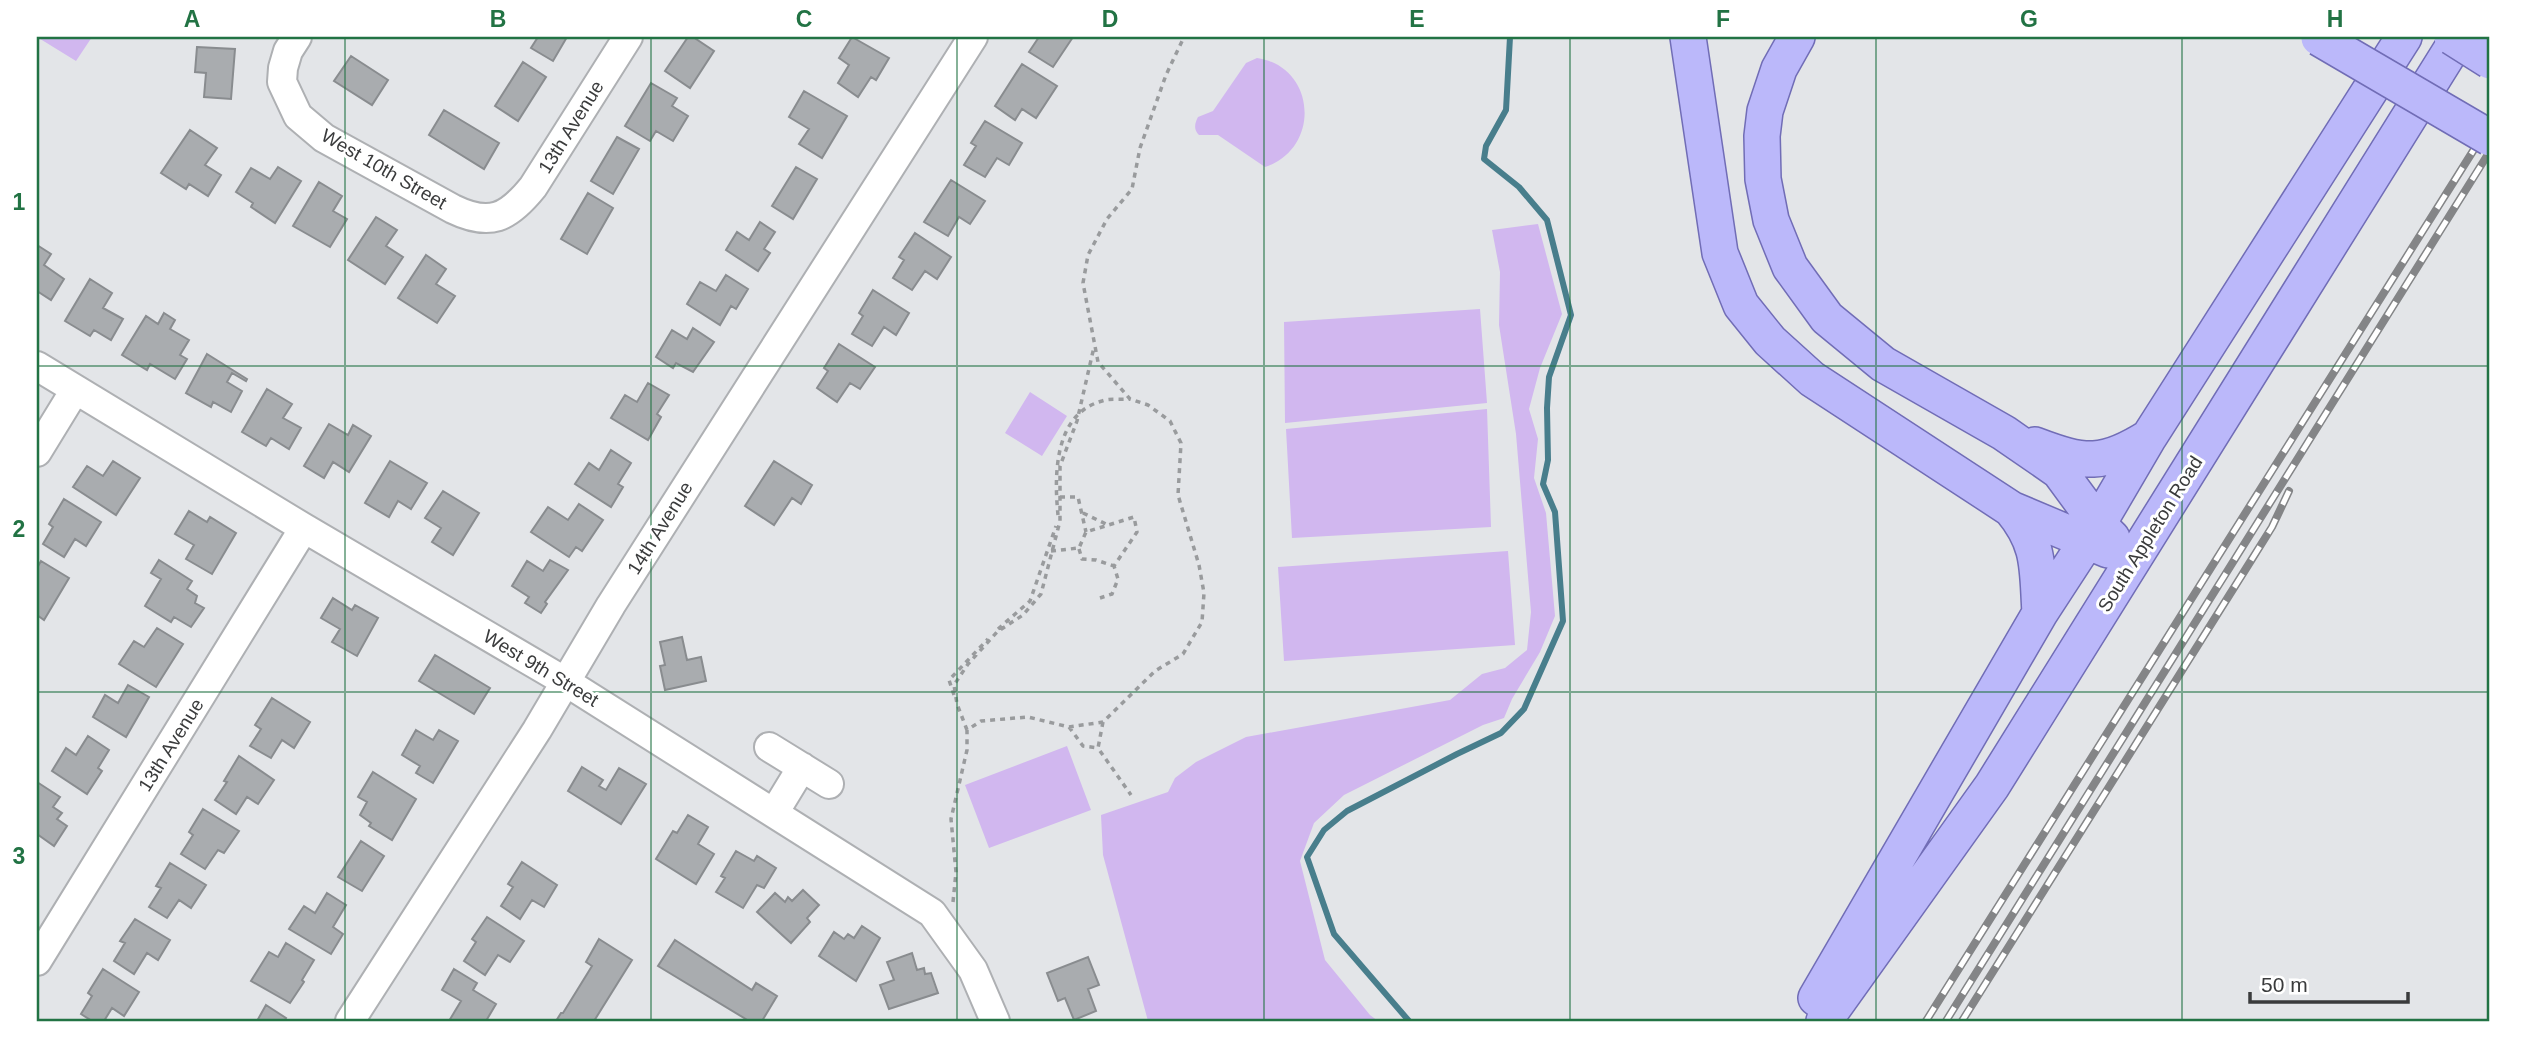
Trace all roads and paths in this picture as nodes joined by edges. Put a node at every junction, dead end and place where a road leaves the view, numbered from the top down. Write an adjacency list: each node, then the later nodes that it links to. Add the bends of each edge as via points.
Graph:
1 (297, 37): 13 (street, West 10th Street, via 288,51 282,82 298,116 324,138 468,216 482,219)
2 (628, 37): 13 (street, 13th Avenue, via 533,187)
3 (973, 37): 35 (street, 14th Avenue)
4 (1185, 37): 14 (path, via 1166,75 1132,189 1107,219 1088,255 1083,283)
5 (1688, 37): 23 (main road, via 1720,253 1741,305 1770,341 1812,379)
6 (1797, 37): 19 (main road, via 1779,69 1762,136 1763,179 1771,220 1790,267 1828,318 1883,364)
7 (2318, 37): 12 (main road, bridge)
8 (2404, 37): 20 (main road)
9 (2452, 37): 11 (main road, bridge)
10 (2459, 37): 31 (main road, South Appleton Road)
11 (2490, 61)
12 (2490, 138)
13 (509, 212)
14 (1094, 345): 17 (path, via 1098,362); 18 (path)
15 (37, 366): 16 (street, West 9th Street)
16 (75, 390): 21 (street); 26 (street, West 9th Street)
17 (1130, 399): 18 (path, via 1102,401); 37 (path, via 1170,421 1181,443 1178,495 1199,565 1204,593 1202,622 1183,654 1155,671)
18 (1079, 412): 22 (path, via 1060,466); 36 (path, via 1061,443 1058,520 1031,601 948,680)
19 (2004, 433): 20 (main road, via 2075,459 2102,460); 28 (main road, via 2059,471)
20 (2149, 437): 28 (main road)
21 (37, 452)
22 (1060, 497): 24 (path, via 1077,498); 30 (path, via 1060,520)
23 (2011, 509): 28 (main road); 34 (main road, via 2033,543)
24 (1083, 513): 25 (path); 27 (path)
25 (1108, 525): 27 (path); 32 (path, via 1135,517 1137,532)
26 (304, 528): 35 (street, West 9th Street); 47 (street, 13th Avenue)
27 (1086, 532): 29 (path)
28 (2092, 533): 31 (main road); 34 (main road)
29 (1079, 548): 30 (path); 32 (path, via 1082,559)
30 (1051, 551): 36 (path, via 1041,594 968,664 954,685)
31 (2133, 561): 51 (main road, South Appleton Road, via 1992,786)
32 (1114, 566): 33 (path, via 1118,579 1112,594)
33 (1100, 598)
34 (2040, 613): 50 (main road)
35 (566, 682): 45 (street, West 9th Street); 48 (street, 14th Avenue)
36 (957, 704): 39 (path)
37 (1102, 722): 38 (path); 41 (path)
38 (1069, 727): 39 (path, via 1028,717 981,721); 41 (path, via 1083,746)
39 (967, 730): 46 (path, via 967,750 951,819 956,872)
40 (769, 747): 42 (street)
41 (1098, 748): 44 (path)
42 (802, 767): 43 (street); 45 (street)
43 (829, 784)
44 (1131, 795)
45 (774, 813): 46 (street, West 9th Street, via 932,914)
46 (949, 937): 49 (street, West 9th Street, via 973,970)
47 (37, 961)
48 (350, 1021)
49 (995, 1021)
50 (1803, 1021)
51 (1824, 1021)

